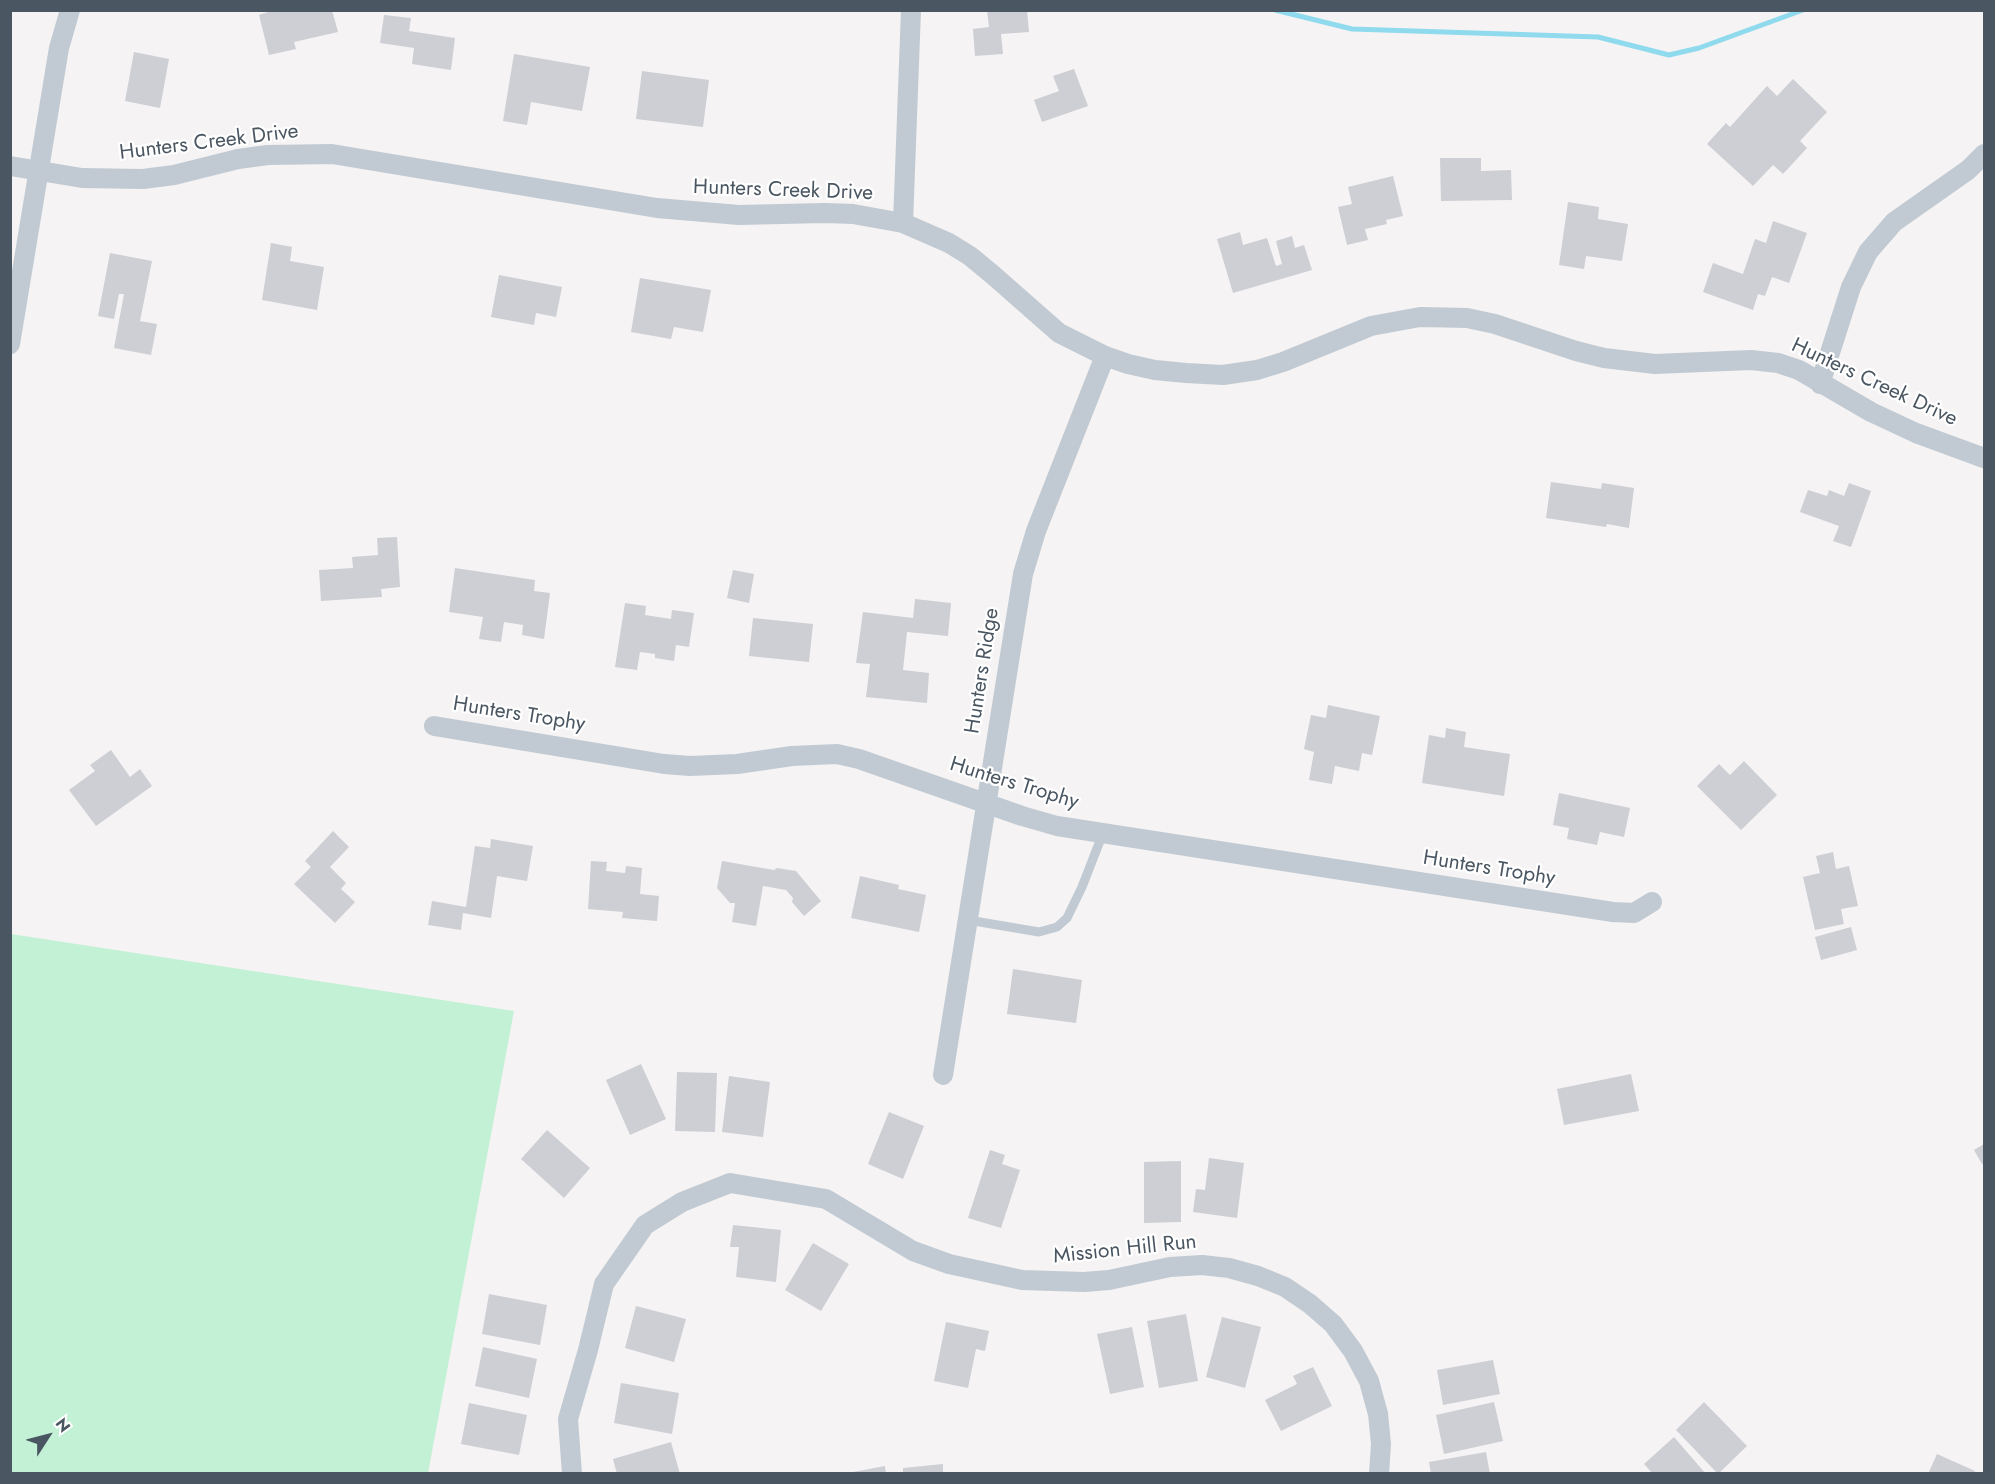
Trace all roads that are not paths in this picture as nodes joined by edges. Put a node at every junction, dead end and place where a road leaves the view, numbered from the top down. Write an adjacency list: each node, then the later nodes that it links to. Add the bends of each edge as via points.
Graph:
1 (70, 10): 5 (street, via 59,48)
2 (911, 10): 6 (street)
3 (1984, 153): 9 (street, via 1968,170 1894,222 1868,252 1851,287)
4 (10, 166): 5 (street, Hunters Creek Drive)
5 (38, 171): 6 (street, Hunters Creek Drive, via 82,178 143,179 268,155 332,154 657,208 739,214 853,214); 7 (street)
6 (903, 223): 8 (street, Hunters Creek Drive, via 970,256 1059,333)
7 (10, 344)
8 (1105, 356): 9 (street, Hunters Creek Drive, via 1155,370 1223,375 1283,362 1371,326 1444,317 1495,324 1604,358 1655,364 1751,360 1778,363 1799,370); 12 (street, Hunters Ridge, via 1029,553)
9 (1820, 384): 10 (street, Hunters Creek Drive, via 1916,433)
10 (1984, 458)
11 (434, 726): 12 (street, Hunters Trophy, via 690,766 837,754)
12 (987, 804): 13 (street, Hunters Trophy, via 1057,826); 15 (street, Hunters Ridge)
13 (1102, 833): 14 (street, Hunters Trophy, via 1624,914 1634,913); 15 (lane, via 1082,887 1067,918 1057,927 1040,932)
14 (1652, 902)
15 (968, 920): 16 (street, Hunters Ridge)
16 (943, 1076)
17 (572, 1473): 18 (street, Mission Hill Run, via 568,1419 604,1284 645,1225 682,1202 730,1183 826,1198 913,1251 949,1264 1022,1280 1109,1280 1170,1267 1202,1265 1229,1268 1285,1287 1333,1324 1369,1381 1382,1444)
18 (1379, 1473)

